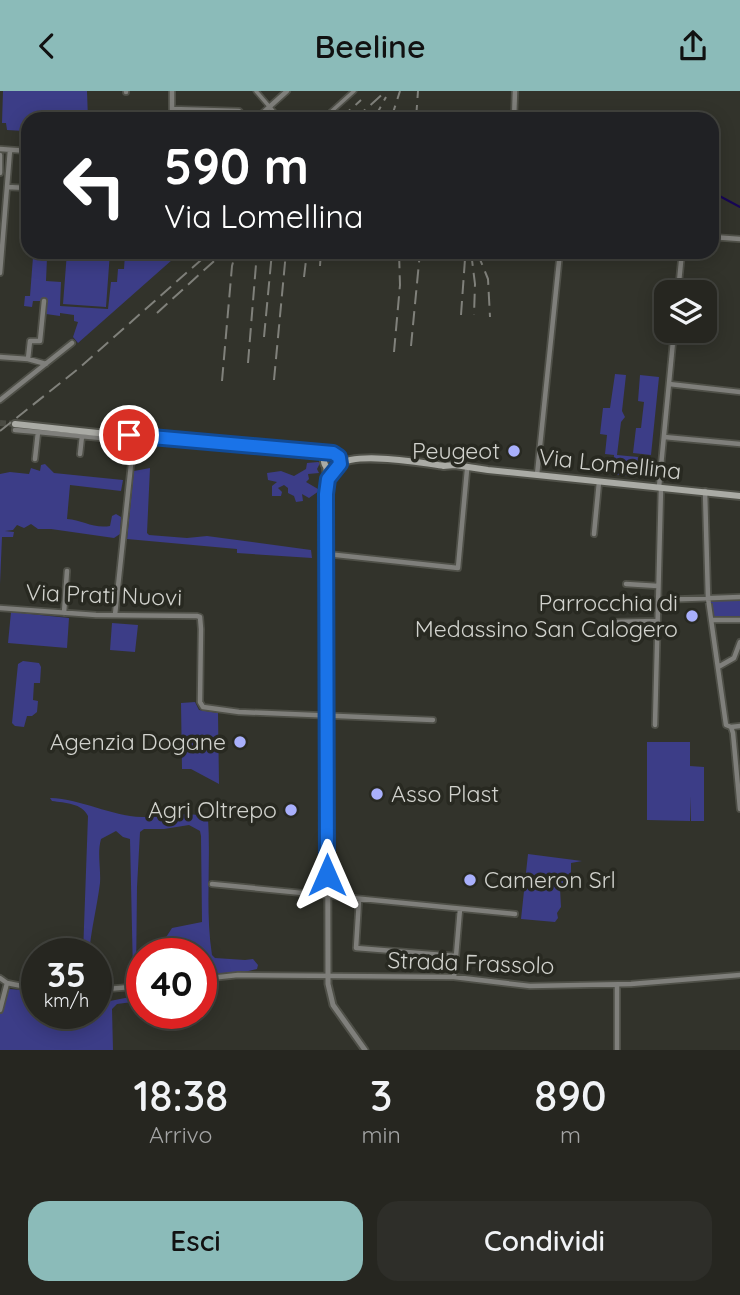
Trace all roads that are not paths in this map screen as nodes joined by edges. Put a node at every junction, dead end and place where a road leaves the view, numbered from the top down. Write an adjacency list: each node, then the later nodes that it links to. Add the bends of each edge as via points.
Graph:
1 (172, 91): 7 (street)
2 (256, 91): 6 (street)
3 (287, 91): 6 (street)
4 (354, 91): 11 (street)
5 (515, 91): 12 (street)
6 (271, 106): 9 (street); 10 (street)
7 (172, 109): 8 (street)
8 (240, 112)
9 (264, 112)
10 (275, 112)
11 (331, 112)
12 (514, 112)
13 (0, 149): 14 (street)
14 (10, 150): 15 (street); 18 (street)
15 (21, 151)
16 (0, 155): 17 (street)
17 (0, 173)
18 (7, 187): 19 (street); 20 (street)
19 (21, 188)
20 (2, 235): 25 (street)
21 (719, 238): 22 (street)
22 (740, 239)
23 (559, 259): 52 (street)
24 (681, 259): 26 (street)
25 (0, 272)
26 (679, 280)
27 (44, 301): 31 (street, via 40,341 30,341)
28 (72, 343): 32 (street)
29 (673, 343): 33 (street)
30 (0, 357): 31 (street)
31 (28, 359): 32 (street)
32 (46, 364): 35 (street)
33 (669, 384): 34 (street); 39 (street)
34 (740, 392)
35 (0, 400)
36 (15, 427): 37 (street, Via Lomellina); 40 (main road, Via Lomellina)
37 (38, 432): 38 (street, Via Lomellina); 45 (street)
38 (82, 436): 40 (street, Via Lomellina); 43 (street)
39 (664, 437): 41 (street); 55 (street)
40 (133, 438): 42 (main road, Via Lomellina); 68 (street)
41 (740, 444)
42 (305, 452): 44 (main road, Via Lomellina); 47 (main road, Via Lomellina)
43 (80, 454)
44 (335, 454): 46 (main road, Via Lomellina); 47 (main road); 49 (main road, via 340,460)
45 (35, 459)
46 (384, 460): 48 (main road, Via Lomellina); 49 (main road, Via Lomellina, via 351,459)
47 (325, 462): 49 (main road, Via Lomellina, via 330,469); 54 (street)
48 (443, 466): 50 (main road, Via Lomellina); 51 (main road, Via Lomellina)
49 (337, 467): 54 (street)
50 (467, 470): 51 (main road, Via Lomellina); 59 (street, via 458,568)
51 (488, 470): 52 (main road, Via Lomellina)
52 (537, 475): 53 (main road, Via Lomellina)
53 (599, 481): 55 (main road, Via Lomellina); 58 (street)
54 (327, 482): 59 (street)
55 (660, 487): 56 (main road, Via Lomellina); 62 (street)
56 (705, 491): 57 (main road, Via Lomellina); 63 (street)
57 (740, 494)
58 (594, 534)
59 (326, 554): 77 (street)
60 (67, 571): 67 (street)
61 (626, 584): 62 (street)
62 (658, 586): 65 (street)
63 (708, 597): 64 (street); 65 (street); 69 (street)
64 (740, 597)
65 (658, 600): 71 (street)
66 (0, 608): 67 (street, Via Prati Nuovi)
67 (64, 613): 68 (street, Via Prati Nuovi)
68 (116, 615): 77 (street, Via Prati Nuovi, via 200,617 203,707)
69 (711, 620): 70 (street); 76 (street)
70 (740, 620)
71 (657, 621): 72 (street); 79 (street)
72 (611, 622)
73 (740, 642): 74 (street)
74 (730, 660): 75 (street); 76 (street)
75 (740, 660)
76 (719, 667): 81 (street, via 726,725)
77 (327, 715): 78 (street); 84 (street)
78 (433, 720)
79 (655, 725)
80 (740, 726): 81 (street)
81 (731, 727): 82 (street)
82 (740, 809)
83 (212, 884): 84 (street)
84 (327, 897): 85 (street); 91 (street)
85 (359, 900): 86 (street); 88 (street, via 356,948)
86 (460, 909): 87 (street); 88 (street)
87 (515, 914)
88 (456, 956): 92 (street)
89 (740, 975): 95 (street, Strada Frassolo)
90 (217, 977): 91 (street, Strada Frassolo)
91 (328, 977): 92 (street, Strada Frassolo); 98 (street, via 333,1005)
92 (454, 977): 95 (street, Strada Frassolo, via 518,985)
93 (0, 978): 94 (street)
94 (7, 983): 96 (street); 97 (street)
95 (617, 985): 99 (street)
96 (21, 986)
97 (0, 1010)
98 (365, 1050)
99 (617, 1050)

